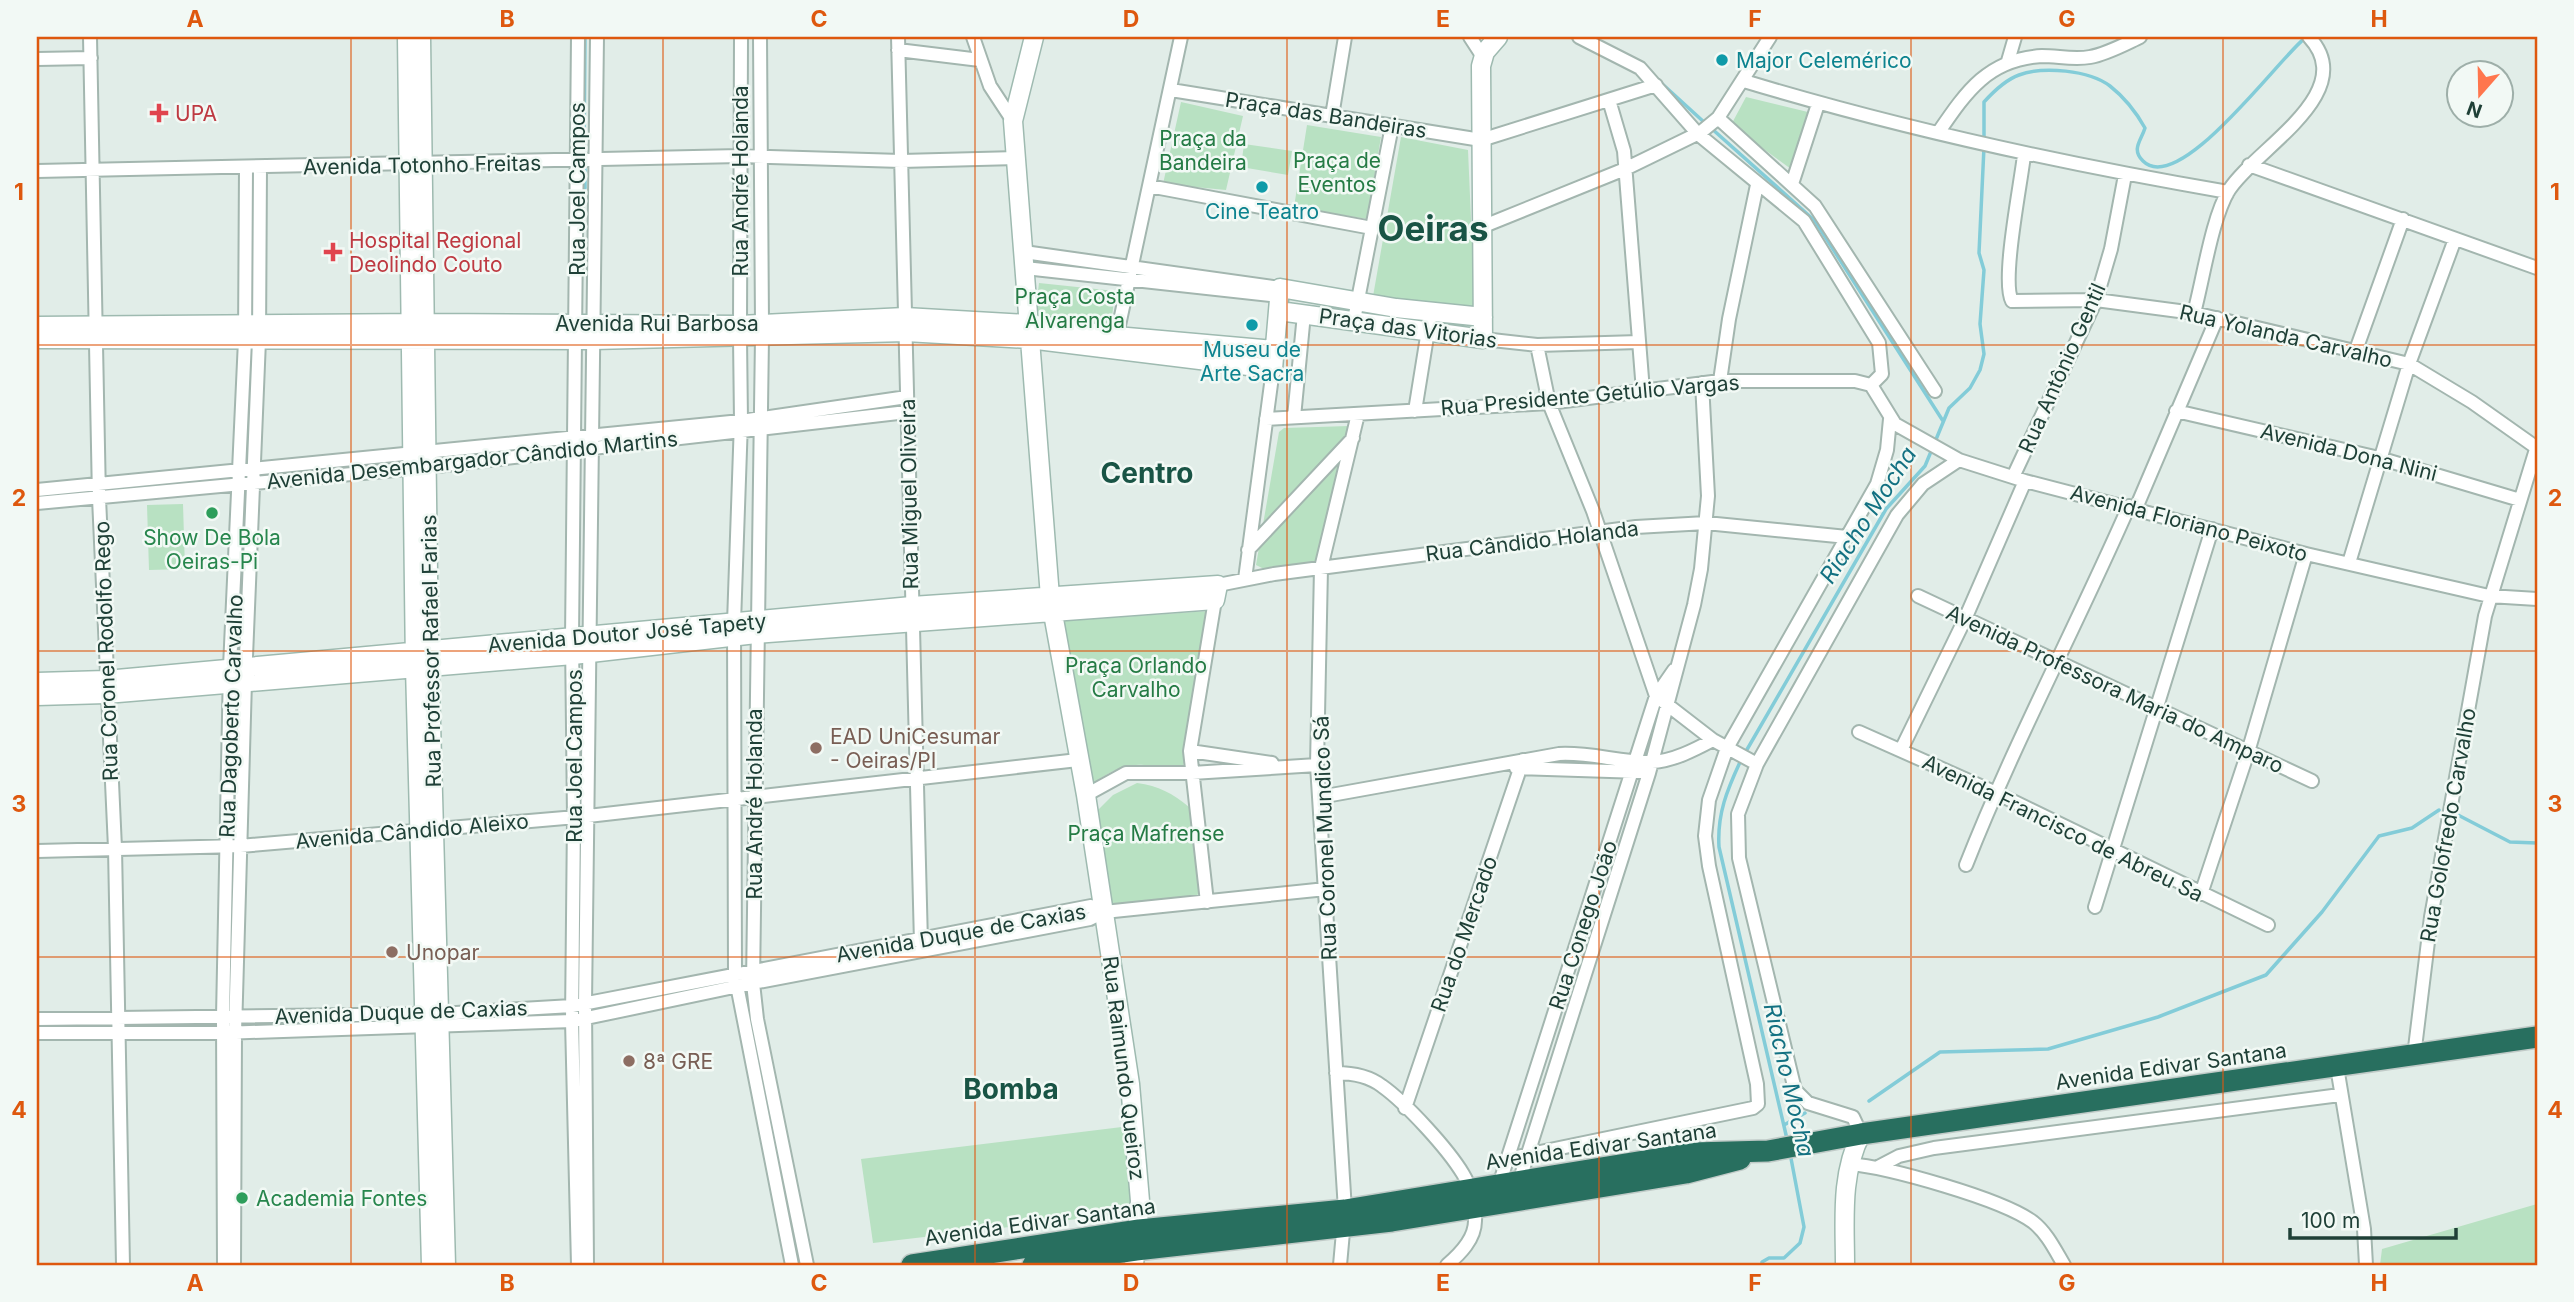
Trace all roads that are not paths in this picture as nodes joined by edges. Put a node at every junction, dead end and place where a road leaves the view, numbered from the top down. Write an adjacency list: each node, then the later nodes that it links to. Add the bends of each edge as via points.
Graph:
1 (90, 37): 21 (street, Rua Coronel Rodolfo Rego)
2 (407, 37): 44 (main road, Rua Professor Rafael Farias)
3 (421, 37): 44 (main road, Rua Professor Rafael Farias)
4 (578, 37): 43 (street, Rua Joel Campos)
5 (597, 37): 41 (street, Rua Joel Campos)
6 (741, 37): 38 (street, Rua André Holanda)
7 (760, 37): 39 (street, Rua André Holanda)
8 (973, 37): 23 (street)
9 (1034, 37): 32 (main road)
10 (1181, 37): 27 (street)
11 (1346, 37): 30 (street)
12 (1470, 37): 20 (street)
13 (1498, 37): 20 (main road)
14 (1579, 37): 26 (street, via 1640,68)
15 (1770, 37): 25 (street)
16 (2015, 37): 24 (street)
17 (2140, 37): 24 (street, via 2091,57)
18 (2309, 37): 45 (street, via 2323,56 2322,80 2307,109)
19 (898, 43): 23 (street); 42 (street, Rua Miguel Oliveira)
20 (1483, 57): 36 (main road)
21 (90, 58): 22 (street); 49 (street, Rua Coronel Rodolfo Rego)
22 (37, 59)
23 (980, 60): 32 (street, via 990,86)
24 (2008, 61): 35 (street, via 1970,89)
25 (1744, 81): 29 (street); 31 (street)
26 (1656, 85): 28 (street); 34 (street)
27 (1171, 90): 30 (street, Praça das Bandeiras); 54 (street)
28 (1609, 100): 36 (street); 48 (street)
29 (1818, 104): 35 (street); 52 (street)
30 (1332, 116): 33 (street, Praça das Bandeiras)
31 (1716, 120): 34 (street); 52 (street)
32 (1013, 121): 40 (main road, Rua Raimundo Queiroz)
33 (1392, 126): 36 (street, Praça das Bandeiras); 58 (street)
34 (1699, 133): 48 (street); 53 (street)
35 (1938, 133): 37 (street)
36 (1482, 140): 57 (main road)
37 (2024, 155): 51 (street); 64 (street, Rua Yolanda Carvalho, via 2009,295 2012,301)
38 (740, 156): 39 (street, Avenida Totonho Freitas); 41 (street, Avenida Totonho Freitas); 76 (street, Rua André Holanda)
39 (760, 157): 42 (street, Avenida Totonho Freitas); 77 (street, Rua André Holanda)
40 (1017, 158): 42 (street, Avenida Totonho Freitas); 60 (main road, Rua Raimundo Queiroz)
41 (596, 161): 43 (street, Avenida Totonho Freitas); 75 (street, Rua Joel Campos)
42 (901, 161): 72 (street, Rua Miguel Oliveira)
43 (575, 162): 44 (street, Avenida Totonho Freitas); 75 (street, Rua Joel Campos)
44 (416, 165): 47 (street, Avenida Totonho Freitas); 74 (main road, Rua Professor Rafael Farias)
45 (2249, 165): 55 (street); 56 (street)
46 (246, 167): 47 (street, Avenida Totonho Freitas); 49 (street, Avenida Totonho Freitas); 81 (street, Rua Dagoberto Carvalho)
47 (260, 167): 81 (street, Rua Dagoberto Carvalho)
48 (1625, 169): 57 (street); 84 (street)
49 (95, 170): 50 (street, Avenida Totonho Freitas); 80 (street, Rua Coronel Rodolfo Rego)
50 (37, 171)
51 (2125, 175): 55 (street); 64 (street, Rua Antônio Gentil)
52 (1792, 184): 94 (street, via 1828,224)
53 (1757, 185): 90 (street); 92 (street, via 1811,228 1879,343 1882,374)
54 (1149, 186): 58 (street); 62 (street)
55 (2228, 192): 67 (street)
56 (2403, 219): 59 (street); 87 (street)
57 (1484, 226): 69 (main road)
58 (1372, 228): 65 (street)
59 (2455, 239): 61 (street); 89 (street)
60 (1024, 260): 62 (street); 78 (main road, Rua Raimundo Queiroz)
61 (2537, 268)
62 (1128, 273): 63 (street); 85 (street)
63 (1283, 296): 65 (main road); 68 (main road, Praça das Vitorias); 88 (main road)
64 (2096, 300): 67 (street, Rua Yolanda Carvalho); 115 (street, Rua Antônio Gentil)
65 (1357, 301): 66 (main road); 71 (street)
66 (1430, 312): 69 (main road); 79 (street)
67 (2194, 313): 70 (street, Rua Yolanda Carvalho)
68 (1304, 314): 71 (main road, Praça das Vitorias); 101 (street)
69 (1483, 317): 83 (main road)
70 (2217, 318): 87 (street, Rua Yolanda Carvalho); 98 (street)
71 (1354, 320): 79 (main road, Praça das Vitorias)
72 (906, 325): 77 (main road, Avenida Rui Barbosa); 78 (main road, Avenida Rui Barbosa); 95 (street, Rua Miguel Oliveira)
73 (37, 326): 80 (main road, Avenida Rui Barbosa)
74 (418, 331): 75 (main road, Avenida Rui Barbosa); 81 (main road, Avenida Rui Barbosa); 111 (main road, Rua Professor Rafael Farias)
75 (584, 331): 76 (main road, Avenida Rui Barbosa); 107 (street, Rua Joel Campos); 108 (street, Rua Joel Campos)
76 (740, 331): 77 (main road, Avenida Rui Barbosa); 105 (street, Rua André Holanda)
77 (762, 331): 104 (street, Rua André Holanda)
78 (1028, 331): 85 (main road, Avenida Rui Barbosa); 134 (main road, Rua Raimundo Queiroz)
79 (1428, 331): 83 (main road, Praça das Vitorias); 97 (street)
80 (97, 332): 81 (main road, Avenida Rui Barbosa); 82 (main road, Avenida Rui Barbosa); 117 (street, Rua Coronel Rodolfo Rego)
81 (252, 332): 113 (street, Rua Dagoberto Carvalho); 114 (street, Rua Dagoberto Carvalho)
82 (37, 339)
83 (1483, 339): 86 (street, Praça das Vitorias)
84 (1639, 342): 86 (street, Praça das Vitorias); 93 (street)
85 (1115, 343): 88 (main road, Avenida Rui Barbosa)
86 (1537, 345): 96 (street)
87 (2356, 350): 89 (street, Rua Yolanda Carvalho)
88 (1274, 360): 102 (street)
89 (2409, 364): 109 (street, Rua Yolanda Carvalho); 110 (street)
90 (1720, 381): 91 (street, Rua Presidente Getúlio Vargas); 92 (street, Rua Presidente Getúlio Vargas, via 1855,381)
91 (1702, 383): 93 (street, Rua Presidente Getúlio Vargas); 121 (street, Rua Conego João, via 1708,464)
92 (1871, 385): 103 (street, Avenida Floriano Peixoto)
93 (1643, 391): 96 (street, Rua Presidente Getúlio Vargas)
94 (1935, 391)
95 (907, 397): 99 (street, Rua Miguel Oliveira); 104 (street, Avenida Desembargador Cândido Martins)
96 (1549, 403): 97 (street, Rua Presidente Getúlio Vargas); 123 (street)
97 (1415, 411): 100 (street, Rua Presidente Getúlio Vargas)
98 (2176, 411): 110 (street, Avenida Dona Nini); 120 (street)
99 (907, 412): 104 (street, Avenida Desembargador Cândido Martins); 135 (street, Rua Miguel Oliveira)
100 (1358, 414): 101 (street, Rua Presidente Getúlio Vargas); 106 (street, Rua Coronel Mundico Sá)
101 (1294, 416): 102 (street, Rua Presidente Getúlio Vargas)
102 (1266, 419): 125 (street)
103 (1889, 419): 112 (street, Avenida Floriano Peixoto); 124 (street, via 1884,464)
104 (761, 424): 105 (street, Avenida Desembargador Cândido Martins); 137 (street, Rua André Holanda)
105 (740, 426): 107 (street, Avenida Desembargador Cândido Martins); 138 (street, Rua André Holanda)
106 (1353, 437): 125 (street); 128 (street, Rua Coronel Mundico Sá)
107 (593, 442): 108 (street, Avenida Desembargador Cândido Martins); 139 (street, Rua Joel Campos)
108 (576, 443): 111 (street, Avenida Desembargador Cândido Martins); 139 (street, Rua Joel Campos)
109 (2537, 447): 118 (street, Rua Golofredo Carvalho)
110 (2379, 458): 118 (street, Avenida Dona Nini); 127 (street)
111 (419, 459): 113 (street, Avenida Desembargador Cândido Martins); 140 (main road, Rua Professor Rafael Farias)
112 (1959, 460): 115 (street, Avenida Floriano Peixoto); 157 (street, via 1923,484 1897,515)
113 (255, 477): 114 (street, Avenida Desembargador Cândido Martins); 143 (street, Rua Dagoberto Carvalho)
114 (240, 478): 117 (street, Avenida Desembargador Cândido Martins); 143 (street, Rua Dagoberto Carvalho)
115 (2019, 479): 120 (street, Avenida Floriano Peixoto); 136 (street, Rua Antônio Gentil)
116 (37, 490): 117 (street, Avenida Desembargador Cândido Martins)
117 (99, 492): 119 (street, Avenida Desembargador Cândido Martins); 145 (street, Rua Coronel Rodolfo Rego)
118 (2520, 499): 132 (street, Rua Golofredo Carvalho)
119 (37, 503)
120 (2132, 507): 122 (street, Avenida Floriano Peixoto); 141 (street)
121 (1706, 523): 123 (street, Rua Cândido Holanda); 124 (street, Rua Cândido Holanda); 142 (street, Rua Conego João, via 1694,605)
122 (2212, 529): 126 (street, Avenida Floriano Peixoto); 149 (street)
123 (1598, 530): 128 (street, Rua Cândido Holanda); 147 (street)
124 (1847, 537): 152 (street)
125 (1248, 550): 129 (street)
126 (2306, 554): 127 (street, Avenida Floriano Peixoto); 155 (street)
127 (2349, 563): 132 (street, Avenida Floriano Peixoto)
128 (1321, 568): 129 (street, Rua Cândido Holanda); 159 (street, Rua Coronel Mundico Sá)
129 (1245, 579): 130 (street, Rua Cândido Holanda)
130 (1216, 593): 134 (main road, Avenida Doutor José Tapety); 154 (street)
131 (1918, 596): 136 (street, Avenida Professora Maria do Amparo)
132 (2490, 596): 133 (street, Avenida Floriano Peixoto); 199 (street, Rua Golofredo Carvalho, via 2431,917)
133 (2537, 599)
134 (1051, 604): 135 (main road, Avenida Doutor José Tapety); 156 (main road, Rua Raimundo Queiroz)
135 (912, 614): 137 (main road, Avenida Doutor José Tapety); 164 (street, Rua Miguel Oliveira)
136 (1965, 619): 141 (street, Avenida Professora Maria do Amparo); 153 (street, Rua Antônio Gentil)
137 (756, 627): 138 (main road, Avenida Doutor José Tapety); 167 (street, Rua André Holanda)
138 (734, 630): 139 (main road, Avenida Doutor José Tapety); 170 (street, Rua André Holanda)
139 (582, 646): 140 (main road, Avenida Doutor José Tapety); 171 (street, Rua Joel Campos)
140 (422, 659): 143 (main road, Avenida Doutor José Tapety); 172 (main road, Rua Professor Rafael Farias)
141 (2059, 662): 149 (street, Avenida Professora Maria do Amparo); 166 (street)
142 (1674, 670): 147 (street, Rua Conego João); 148 (street, Rua Conego João)
143 (238, 674): 145 (main road, Avenida Doutor José Tapety); 173 (street, Rua Dagoberto Carvalho)
144 (37, 682): 145 (main road, Avenida Doutor José Tapety)
145 (106, 687): 146 (main road, Avenida Doutor José Tapety); 174 (street, Rua Coronel Rodolfo Rego)
146 (37, 696)
147 (1656, 696): 148 (street); 161 (street, Rua Conego João)
148 (1668, 706): 151 (street); 162 (street, Rua Conego João)
149 (2158, 710): 155 (street, Avenida Professora Maria do Amparo); 176 (street)
150 (1859, 732): 153 (street, Avenida Francisco de Abreu Sa)
151 (1713, 740): 152 (street); 162 (street)
152 (1728, 749): 157 (street); 205 (street, via 1709,800 1705,836 1758,1104)
153 (1901, 750): 166 (street, Avenida Francisco de Abreu Sa)
154 (1190, 751): 160 (street); 163 (street)
155 (2248, 752): 165 (street, Avenida Professora Maria do Amparo); 179 (street)
156 (1078, 760): 164 (street, Avenida Cândido Aleixo); 168 (main road, Rua Raimundo Queiroz)
157 (1755, 763): 204 (street, via 1741,799 1737,842 1790,1077 1802,1099 1853,1117)
158 (1522, 764): 161 (street, via 1570,753); 169 (street); 203 (street, Rua do Mercado)
159 (1317, 765): 160 (street); 169 (street, Rua Coronel Mundico Sá)
160 (1297, 766): 163 (street)
161 (1635, 766): 162 (street); 186 (street, Rua Conego João)
162 (1651, 767): 187 (street, Rua Conego João)
163 (1192, 773): 168 (street, via 1126,773); 180 (street)
164 (915, 779): 167 (street, Avenida Cândido Aleixo); 184 (street, Rua Miguel Oliveira)
165 (2312, 781)
166 (1994, 792): 176 (street, Avenida Francisco de Abreu Sa); 177 (street)
167 (754, 795): 170 (street, Avenida Cândido Aleixo); 188 (street, Rua André Holanda)
168 (1086, 795): 182 (main road, Rua Raimundo Queiroz)
169 (1320, 797): 178 (street, Rua Coronel Mundico Sá)
170 (734, 799): 171 (street, Avenida Cândido Aleixo); 189 (street, Rua André Holanda)
171 (581, 817): 172 (street, Avenida Cândido Aleixo); 190 (street, Rua Joel Campos)
172 (427, 830): 173 (street, Avenida Cândido Aleixo); 194 (main road, Rua Professor Rafael Farias)
173 (234, 846): 174 (street, Avenida Cândido Aleixo); 191 (street, Rua Dagoberto Carvalho)
174 (115, 848): 175 (street, Avenida Cândido Aleixo); 195 (street, Rua Coronel Rodolfo Rego)
175 (37, 851)
176 (2113, 852): 179 (street, Avenida Francisco de Abreu Sa); 181 (street)
177 (1966, 865)
178 (1326, 889): 180 (street); 201 (street, Rua Coronel Mundico Sá)
179 (2201, 894): 183 (street, Avenida Francisco de Abreu Sa)
180 (1207, 902): 182 (street)
181 (2095, 907)
182 (1104, 912): 184 (street, Avenida Duque de Caxias, via 1091,906); 185 (street, Avenida Duque de Caxias, via 1090,919); 212 (main road, Rua Raimundo Queiroz, via 1135,1127)
183 (2267, 925)
184 (921, 937): 185 (street, Rua Miguel Oliveira); 188 (street, Avenida Duque de Caxias)
185 (921, 952): 188 (street, Avenida Duque de Caxias)
186 (1568, 971): 187 (street); 206 (street, Rua Conego João)
187 (1584, 975): 205 (street, Rua Conego João)
188 (753, 977): 189 (street, Avenida Duque de Caxias); 221 (street, Rua André Holanda, via 757,1019)
189 (735, 981): 190 (street, Avenida Duque de Caxias); 193 (street, Avenida Duque de Caxias); 220 (street, Rua André Holanda)
190 (579, 1005): 193 (street, Rua Joel Campos); 194 (street, Avenida Duque de Caxias)
191 (230, 1017): 194 (street, Avenida Duque de Caxias); 195 (street, Avenida Duque de Caxias); 196 (street, Rua Dagoberto Carvalho)
192 (37, 1019): 195 (street, Avenida Duque de Caxias)
193 (578, 1020): 194 (street, Avenida Duque de Caxias); 218 (street, Rua Joel Campos); 219 (street, Rua Joel Campos)
194 (432, 1021): 196 (street, Avenida Duque de Caxias); 216 (main road, Rua Professor Rafael Farias); 217 (main road, Rua Professor Rafael Farias)
195 (118, 1026): 196 (street, Avenida Duque de Caxias); 197 (street, Avenida Duque de Caxias); 213 (street, Rua Coronel Rodolfo Rego)
196 (229, 1032): 214 (street, Rua Dagoberto Carvalho); 215 (street, Rua Dagoberto Carvalho)
197 (37, 1033)
198 (2537, 1037): 199 (highway, Avenida Edivar Santana)
199 (2414, 1056): 200 (highway, Avenida Edivar Santana)
200 (2337, 1067): 202 (street); 204 (highway, Avenida Edivar Santana)
201 (1336, 1073): 203 (street, via 1382,1085); 211 (street, Rua Coronel Mundico Sá)
202 (2340, 1095): 208 (street, via 1934,1148 1899,1156); 228 (street, via 2364,1228)
203 (1405, 1108): 210 (street, via 1463,1173)
204 (1861, 1134): 207 (main road); 209 (highway, Avenida Edivar Santana, via 1686,1172)
205 (1526, 1156): 206 (street); 209 (street, Rua Conego João)
206 (1507, 1159): 209 (street, Rua Conego João)
207 (1849, 1164): 208 (street); 226 (main road)
208 (1878, 1167): 227 (street, via 2023,1216 2047,1237)
209 (1511, 1188): 210 (highway, Avenida Edivar Santana)
210 (1473, 1199): 211 (highway, Avenida Edivar Santana); 225 (street, via 1473,1234)
211 (1345, 1218): 212 (highway, Avenida Edivar Santana); 224 (street, Rua Coronel Mundico Sá)
212 (1136, 1249): 222 (highway, Avenida Edivar Santana); 223 (highway, Avenida Edivar Santana)
213 (123, 1265)
214 (223, 1265)
215 (234, 1265)
216 (431, 1265)
217 (446, 1265)
218 (578, 1265)
219 (587, 1265)
220 (792, 1265)
221 (807, 1265)
222 (912, 1265)
223 (1033, 1265)
224 (1340, 1265)
225 (1447, 1265)
226 (1845, 1265)
227 (2064, 1265)
228 (2366, 1265)

